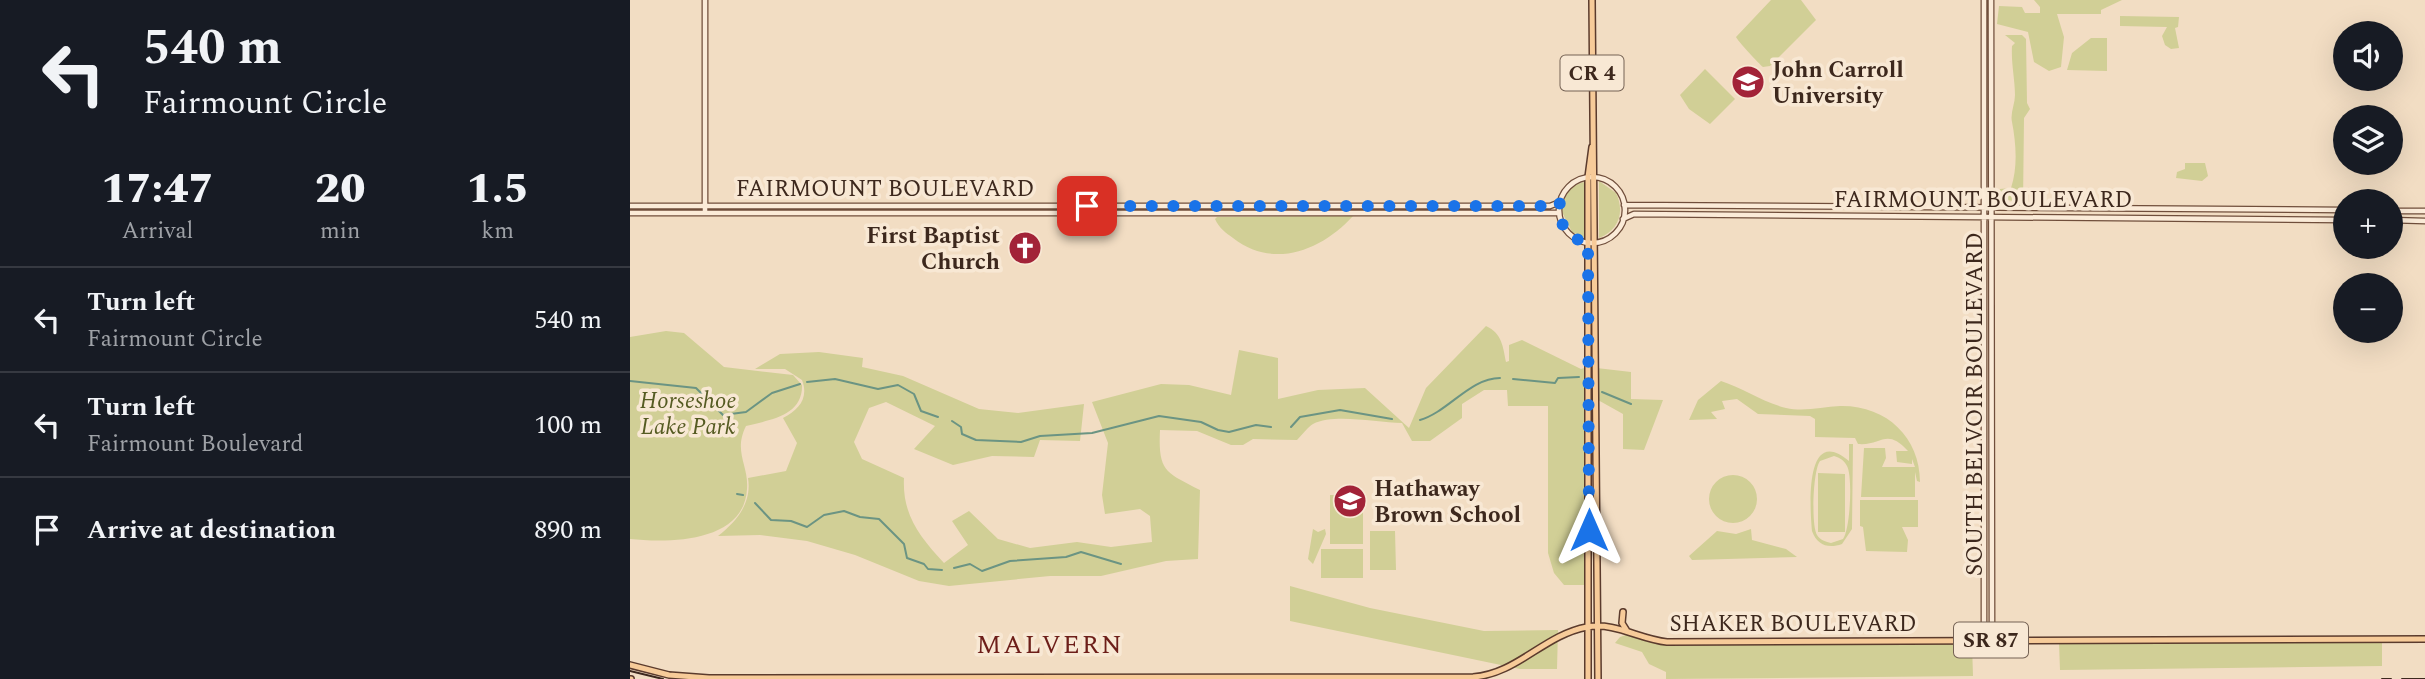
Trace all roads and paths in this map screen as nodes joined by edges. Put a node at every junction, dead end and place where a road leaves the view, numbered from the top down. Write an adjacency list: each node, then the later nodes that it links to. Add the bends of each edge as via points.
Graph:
1 (705, 0): 9 (main road)
2 (1591, 0): 5 (main road, CR 4)
3 (1984, 0): 12 (main road, SOUTH BELVOIR BOULEVARD)
4 (1990, 0): 13 (main road, SOUTH BELVOIR BOULEVARD)
5 (1591, 177): 6 (main road, via 1568,187); 7 (main road, via 1615,187); 30 (main road, CR 4)
6 (1560, 202): 11 (main road, FAIRMOUNT BOULEVARD, via 1550,206); 21 (main road)
7 (1624, 205): 12 (main road, FAIRMOUNT BOULEVARD); 26 (main road)
8 (630, 206): 9 (main road, FAIRMOUNT BOULEVARD)
9 (705, 206): 10 (main road, FAIRMOUNT BOULEVARD); 18 (main road)
10 (729, 206): 11 (main road, FAIRMOUNT BOULEVARD); 19 (main road)
11 (979, 206): 20 (main road)
12 (1984, 207): 13 (main road, FAIRMOUNT BOULEVARD); 23 (main road, SOUTH BELVOIR BOULEVARD)
13 (1991, 207): 14 (main road, FAIRMOUNT BOULEVARD); 24 (main road, SOUTH BELVOIR BOULEVARD)
14 (2158, 208): 15 (main road, FAIRMOUNT BOULEVARD); 25 (main road)
15 (2333, 210)
16 (2403, 211): 17 (main road)
17 (2425, 211)
18 (705, 213): 19 (main road, FAIRMOUNT BOULEVARD); 22 (main road, FAIRMOUNT BOULEVARD)
19 (729, 213): 20 (main road, FAIRMOUNT BOULEVARD)
20 (981, 213): 21 (main road, FAIRMOUNT BOULEVARD)
21 (1559, 213): 30 (main road, via 1569,233)
22 (630, 214)
23 (1984, 216): 24 (main road, FAIRMOUNT BOULEVARD); 26 (main road, FAIRMOUNT BOULEVARD, via 1632,214); 32 (main road, SOUTH BELVOIR BOULEVARD)
24 (1991, 216): 25 (main road, FAIRMOUNT BOULEVARD); 33 (main road, SOUTH BELVOIR BOULEVARD)
25 (2158, 217): 27 (main road, FAIRMOUNT BOULEVARD)
26 (1623, 219): 30 (main road, via 1615,234)
27 (2333, 220)
28 (2403, 220): 29 (main road)
29 (2425, 221)
30 (1592, 243): 34 (main road, CR 4); 35 (main road, CR 4)
31 (1623, 612): 36 (main road)
32 (1984, 624): 33 (main road); 38 (main road, SOUTH BELVOIR BOULEVARD)
33 (1992, 625): 39 (main road, SOUTH BELVOIR BOULEVARD)
34 (1597, 626): 35 (main road, SHAKER BOULEVARD / SR 87); 36 (main road, SHAKER BOULEVARD / SR 87); 42 (main road, CR 4)
35 (1589, 627): 40 (main road, SHAKER BOULEVARD / SR 87, via 1561,635 1504,671 1472,677 709,678); 41 (main road, CR 4)
36 (1627, 631): 38 (main road, SHAKER BOULEVARD / SR 87, via 1667,642)
37 (2425, 639): 39 (main road, SHAKER BOULEVARD / SR 87)
38 (1984, 640): 39 (main road, SHAKER BOULEVARD / SR 87)
39 (1992, 640)
40 (630, 665)
41 (1588, 679)
42 (1598, 679)

